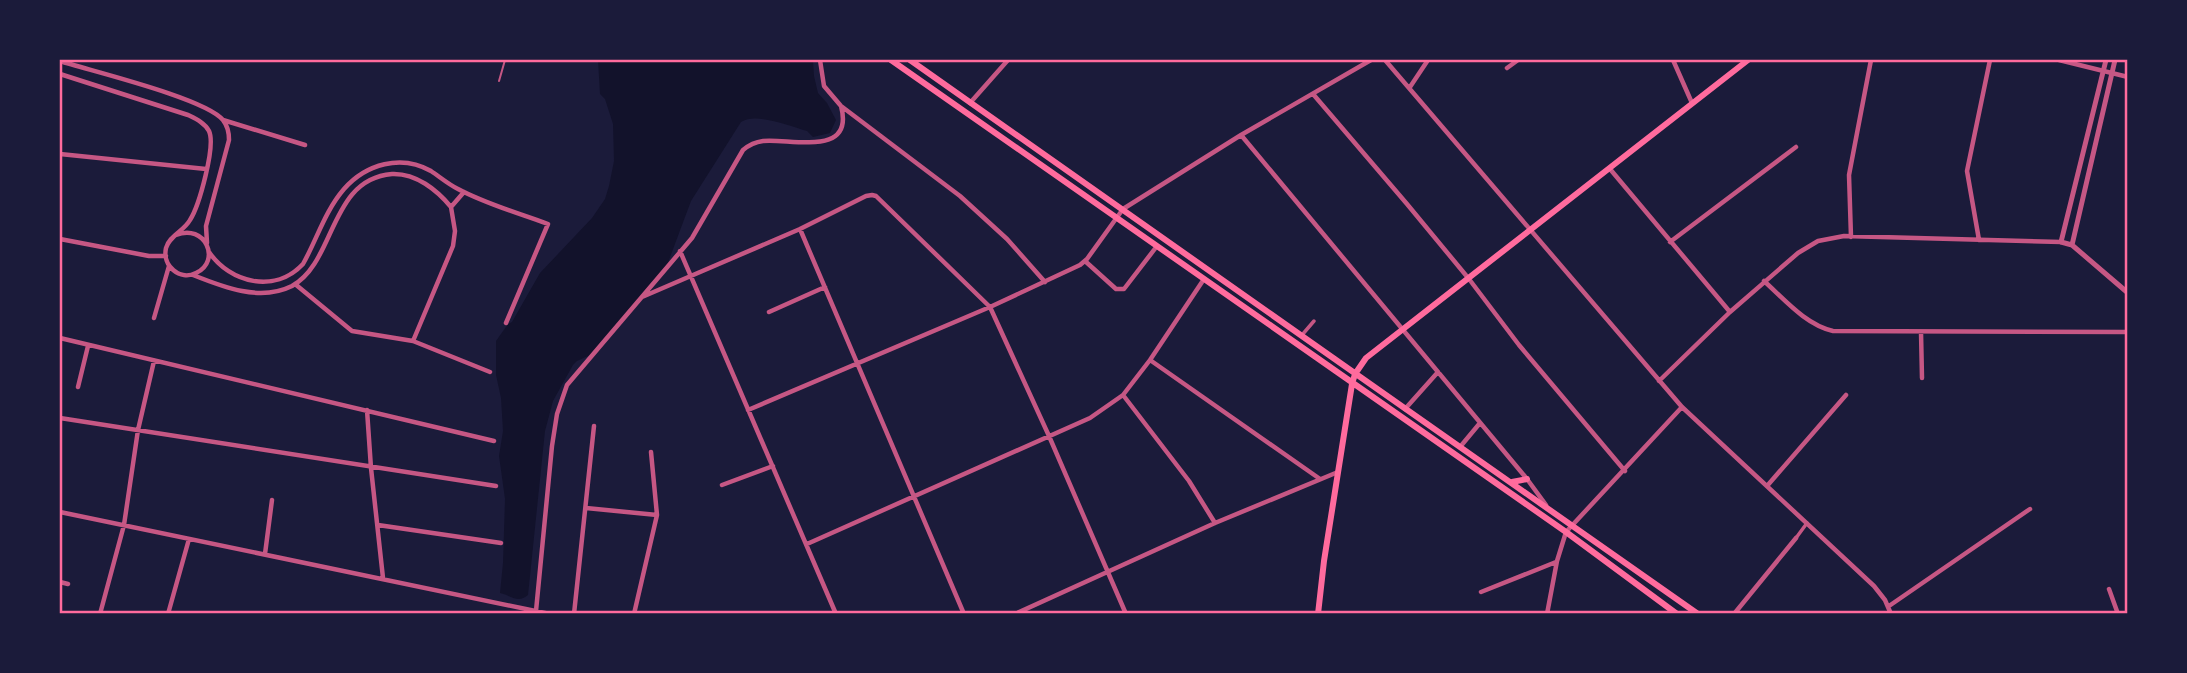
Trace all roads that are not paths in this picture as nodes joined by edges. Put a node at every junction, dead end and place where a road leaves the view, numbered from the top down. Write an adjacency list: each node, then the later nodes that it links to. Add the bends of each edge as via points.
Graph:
1 (505, 60): 23 (lane)
2 (820, 60): 28 (street, via 824,86)
3 (891, 60): 41 (main road)
4 (910, 60): 26 (main road)
5 (1008, 60): 26 (street)
6 (1371, 60): 25 (street)
7 (1385, 60): 24 (street)
8 (1428, 60): 24 (street)
9 (1518, 60): 18 (street)
10 (1673, 60): 27 (street)
11 (1748, 60): 27 (main road)
12 (1871, 60): 45 (street, via 1850,166)
13 (1990, 60): 47 (street, via 1967,171)
14 (2059, 60): 19 (street)
15 (2106, 60): 19 (street)
16 (2115, 60): 21 (street)
17 (60, 61): 29 (street, via 196,103)
18 (1507, 68)
19 (2103, 72): 21 (street); 49 (street)
20 (60, 74): 34 (street, via 197,119 211,139)
21 (2112, 74): 22 (street); 52 (street)
22 (2127, 78)
23 (499, 81)
24 (1410, 87): 43 (street)
25 (1313, 94): 30 (street); 62 (street)
26 (970, 103): 40 (main road)
27 (1692, 103): 35 (main road)
28 (841, 106): 53 (street, via 842,125 829,140 767,141 743,150 701,224); 64 (street, via 960,196)
29 (223, 119): 31 (street); 50 (street, via 229,140 206,226)
30 (1241, 135): 40 (street); 76 (street)
31 (306, 145)
32 (1796, 147): 48 (street)
33 (60, 154): 34 (street)
34 (206, 169): 44 (street, via 193,216)
35 (1609, 169): 43 (main road); 48 (street)
36 (464, 192): 37 (street, via 422,167 395,163 364,171); 39 (street); 75 (street, via 548,224)
37 (335, 202): 38 (street); 60 (street, via 299,268 271,281)
38 (344, 207): 39 (street, via 362,185 401,174 430,187); 65 (street, via 311,268)
39 (451, 207): 81 (street, via 453,246)
40 (1123, 209): 41 (street); 79 (main road)
41 (1117, 216): 51 (main road); 56 (street)
42 (800, 229): 59 (street); 66 (street); 70 (street, via 874,195)
43 (1530, 230): 62 (main road); 90 (street)
44 (176, 235): 50 (street, via 194,233); 55 (street)
45 (1851, 237): 47 (street); 63 (street, via 1827,238 1808,247)
46 (60, 239): 55 (street)
47 (1979, 240): 49 (street)
48 (1670, 242): 72 (street)
49 (2062, 242): 52 (street)
50 (207, 244): 54 (street)
51 (1157, 245): 56 (street, via 1121,290); 61 (main road)
52 (2072, 245): 68 (street)
53 (680, 251): 59 (street); 69 (street)
54 (209, 252): 58 (street, via 203,269); 60 (street, via 219,265)
55 (166, 256): 57 (street)
56 (1085, 261): 64 (street)
57 (169, 265): 58 (street, via 177,273); 73 (street)
58 (192, 275): 67 (street)
59 (690, 277): 69 (street); 98 (street)
60 (240, 278): 67 (street)
61 (1204, 279): 83 (street); 91 (main road)
62 (1469, 279): 76 (main road); 109 (street, via 1518,345)
63 (1765, 281): 72 (street); 77 (street, via 1824,329)
64 (1045, 282): 70 (street)
65 (295, 284): 67 (street, via 267,293); 81 (street, via 352,331)
66 (825, 287): 71 (street); 85 (street)
67 (237, 290)
68 (2127, 293)
69 (642, 297): 144 (street, via 572,378 561,400 552,446)
70 (990, 307): 85 (street); 103 (street)
71 (769, 312)
72 (1730, 313): 90 (street)
73 (154, 318)
74 (1314, 321): 79 (street)
75 (506, 323)
76 (1402, 330): 87 (street); 88 (main road, via 1374,351)
77 (1921, 332): 78 (street); 89 (street)
78 (2127, 332)
79 (1302, 336): 88 (main road)
80 (60, 338): 82 (street)
81 (413, 341): 86 (street)
82 (88, 346): 84 (street); 92 (street)
83 (1150, 360): 93 (street); 112 (street)
84 (154, 362): 97 (street); 102 (street)
85 (858, 363): 98 (street); 117 (street)
86 (490, 372)
87 (1438, 372): 96 (street); 100 (street)
88 (1355, 374): 91 (main road); 96 (main road)
89 (1922, 379)
90 (1659, 381): 95 (street)
91 (1352, 384): 110 (main road); 129 (main road)
92 (78, 387)
93 (1123, 395): 103 (street, via 1090,418); 124 (street)
94 (1846, 395): 116 (street)
95 (1682, 407): 109 (street); 116 (street)
96 (1405, 409): 105 (main road)
97 (368, 410): 104 (street); 108 (street)
98 (748, 410): 107 (street)
99 (60, 418): 102 (street)
100 (1480, 423): 105 (street); 111 (street)
101 (594, 426): 120 (street)
102 (138, 430): 108 (street); 128 (street)
103 (1049, 436): 117 (street); 136 (street)
104 (494, 441)
105 (1460, 447): 113 (main road)
106 (651, 452): 123 (street)
107 (773, 466): 114 (street); 133 (street)
108 (371, 468): 115 (street); 126 (street)
109 (1625, 471): 127 (street)
110 (1338, 472): 112 (street); 154 (main road)
111 (1527, 479): 113 (main road); 119 (street)
112 (1320, 480): 124 (street)
113 (1511, 482): 119 (main road)
114 (722, 485)
115 (496, 486)
116 (1767, 486): 125 (street)
117 (915, 498): 133 (street); 151 (street)
118 (272, 500): 134 (street)
119 (1546, 505): 127 (main road)
120 (586, 508): 123 (street); 148 (street)
121 (2030, 509): 142 (street)
122 (60, 512): 128 (street)
123 (657, 515): 149 (street)
124 (1215, 523): 136 (street)
125 (1807, 523): 130 (street); 142 (street, via 1874,586)
126 (378, 525): 132 (street); 137 (street)
127 (1572, 525): 129 (street); 157 (main road)
128 (124, 526): 131 (street); 145 (street)
129 (1566, 531): 135 (street); 156 (main road)
130 (1796, 538): 158 (street)
131 (188, 539): 134 (street); 146 (street)
132 (501, 543)
133 (807, 544): 150 (street)
134 (265, 554): 137 (street)
135 (1557, 561): 141 (street); 155 (street)
136 (1108, 571): 152 (street); 153 (street)
137 (383, 579): 143 (street)
138 (60, 582): 139 (street)
139 (68, 584)
140 (2109, 589): 160 (street)
141 (1481, 592)
142 (1889, 607): 159 (street)
143 (523, 611): 144 (street)
144 (536, 611): 147 (street)
145 (100, 614)
146 (168, 614)
147 (550, 614)
148 (574, 614)
149 (634, 614)
150 (835, 614)
151 (964, 614)
152 (1015, 614)
153 (1126, 614)
154 (1318, 614)
155 (1547, 614)
156 (1677, 614)
157 (1699, 614)
158 (1734, 614)
159 (1891, 614)
160 (2119, 614)

